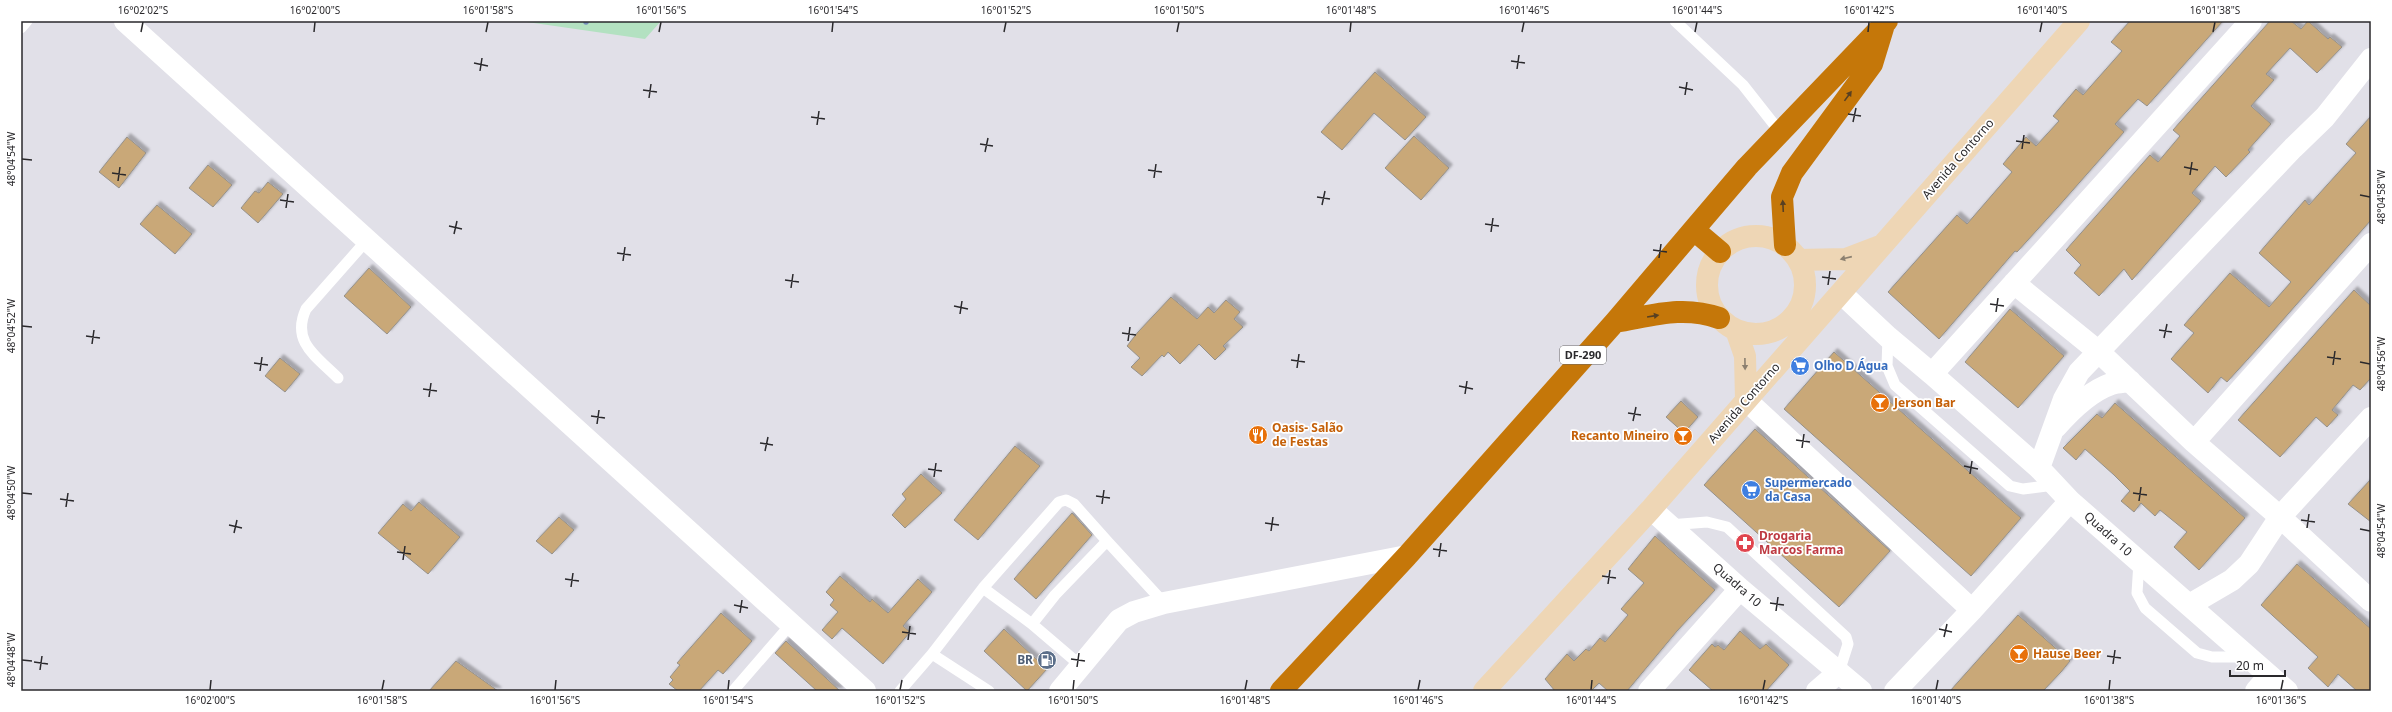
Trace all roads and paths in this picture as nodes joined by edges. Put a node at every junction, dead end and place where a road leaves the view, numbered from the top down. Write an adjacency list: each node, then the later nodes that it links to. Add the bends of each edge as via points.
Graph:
1 (27, 21): 7 (lane)
2 (125, 21): 11 (street)
3 (1675, 21): 9 (lane, via 1743,85)
4 (2078, 21): 13 (street, Avenida Contorno)
5 (2251, 21): 16 (street)
6 (1884, 22): 9 (highway, DF-290); 15 (highway, one-way to 6, via 1782,197 1792,172 1872,64)
7 (21, 28)
8 (2371, 59): 22 (street, via 2325,117)
9 (1780, 132): 10 (highway, DF-290)
10 (1694, 230): 14 (highway); 18 (highway, DF-290)
11 (367, 240): 24 (lane, via 306,309 300,322 300,334 306,345); 45 (street)
12 (2371, 244): 29 (street)
13 (1883, 245): 15 (street, one-way to 15, via 1846,259); 17 (street, Avenida Contorno)
14 (1720, 252): 15 (street, via 1736,240 1766,236); 19 (street, via 1711,264 1707,280 1709,300)
15 (1792, 252): 20 (street, via 1805,280)
16 (2014, 283): 22 (street); 23 (street)
17 (1841, 293): 20 (street, Avenida Contorno); 21 (street, Quadra 10)
18 (1615, 322): 19 (highway, one-way to 19, via 1680,310 1701,312); 37 (highway, DF-290)
19 (1727, 324): 20 (street, via 1756,334); 26 (street, one-way to 26, via 1745,356)
20 (1799, 325): 26 (street, Avenida Contorno)
21 (1888, 337): 23 (street, Quadra 10); 31 (lane, via 1887,366 1895,385 2010,486 2023,489)
22 (2099, 352): 25 (street); 28 (street, via 2079,372 2064,399)
23 (1932, 374): 30 (street, Quadra 10)
24 (338, 378)
25 (2130, 381): 28 (street, via 2111,384 2097,392 2065,417); 29 (street)
26 (1746, 400): 33 (street, Avenida Contorno); 44 (street)
27 (2371, 418): 34 (street)
28 (2052, 432): 30 (street)
29 (2194, 442): 34 (street)
30 (2040, 468): 31 (street, Quadra 10)
31 (2054, 485): 32 (street, Quadra 10)
32 (2070, 501): 38 (street, Quadra 10); 44 (street)
33 (1651, 509): 35 (street, Quadra 10); 59 (street, Avenida Contorno)
34 (2280, 517): 41 (street); 43 (street, via 2249,564 2238,575)
35 (1669, 525): 40 (street, Quadra 10); 50 (lane, via 1706,522 1727,527 1846,637 1848,644)
36 (1107, 541): 39 (lane, via 1074,504 1066,500 1059,502); 42 (lane); 46 (lane, via 1055,595)
37 (1407, 556): 42 (street); 58 (highway, DF-290)
38 (2139, 562): 43 (street, Quadra 10); 48 (lane, via 2137,593 2145,608 2197,653 2212,657)
39 (983, 588): 46 (lane); 47 (lane)
40 (1740, 589): 50 (street, Quadra 10); 52 (street)
41 (2371, 601)
42 (1164, 603): 49 (street, via 1134,612 1119,620)
43 (2191, 604): 48 (street, Quadra 10)
44 (1972, 610): 62 (street)
45 (791, 624): 53 (lane); 54 (street)
46 (1032, 624): 49 (lane)
47 (932, 654): 55 (lane); 56 (lane)
48 (2247, 657): 51 (street, Quadra 10)
49 (1080, 665): 57 (street)
50 (1839, 672): 60 (street); 61 (street, Quadra 10)
51 (2263, 684): 63 (street, Quadra 10)
52 (1659, 688)
53 (733, 691)
54 (865, 691)
55 (900, 691)
56 (989, 691)
57 (1060, 691)
58 (1281, 691)
59 (1484, 691)
60 (1817, 691)
61 (1861, 691)
62 (1895, 691)
63 (2287, 691)

